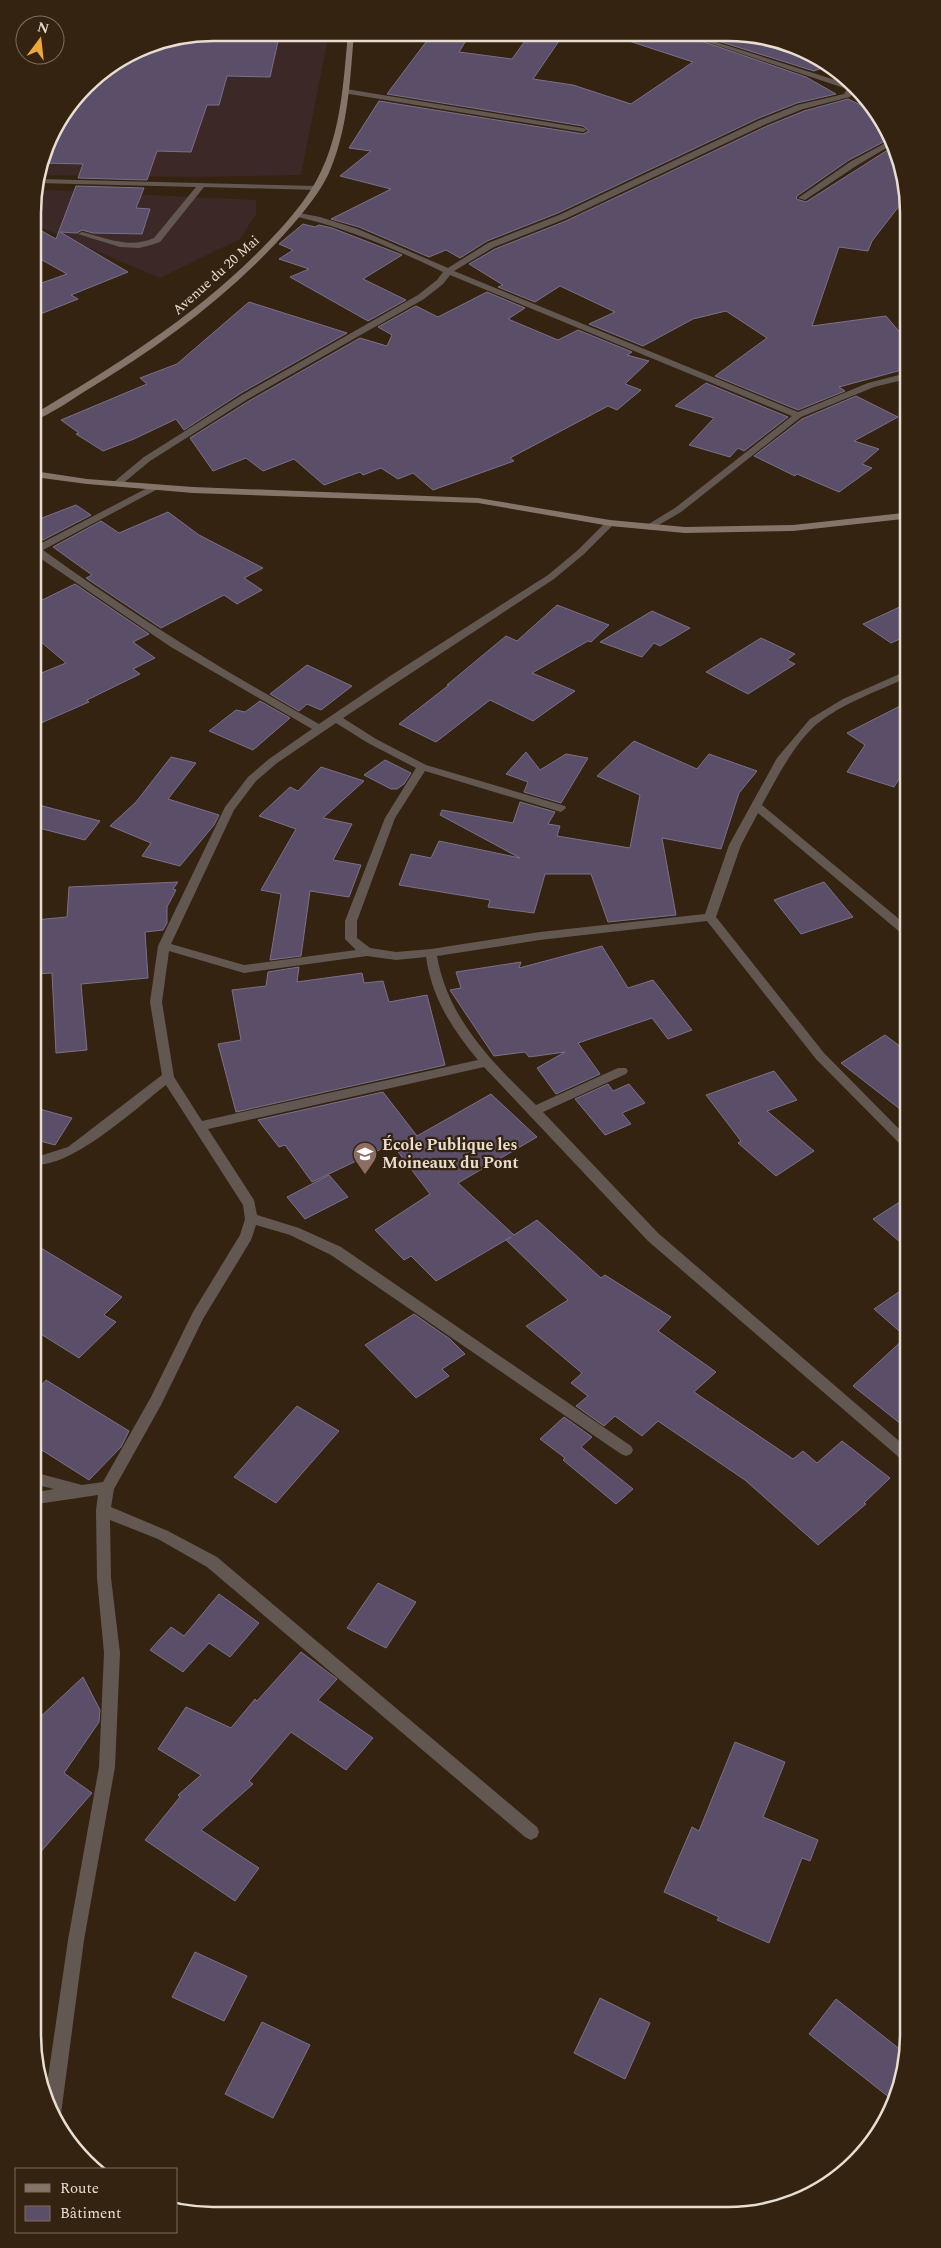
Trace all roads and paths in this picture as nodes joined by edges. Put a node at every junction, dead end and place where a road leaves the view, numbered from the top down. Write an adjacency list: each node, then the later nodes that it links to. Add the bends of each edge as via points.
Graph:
1 (350, 41): 4 (main road, Avenue du 20 Mai)
2 (705, 41): 3 (street)
3 (842, 85)
4 (346, 91): 6 (street); 10 (main road, Avenue du 20 Mai, via 331,156)
5 (850, 93): 14 (street, via 763,122 562,217 491,245)
6 (583, 130)
7 (886, 145): 11 (street)
8 (45, 181): 9 (street)
9 (203, 184): 10 (street); 13 (street, via 157,240 149,244 125,246)
10 (317, 188): 12 (main road, Avenue du 20 Mai)
11 (802, 198)
12 (298, 214): 14 (street, via 320,218 394,245); 16 (main road, Avenue du 20 Mai, via 237,279 184,323 124,365)
13 (82, 234)
14 (448, 271): 17 (street); 19 (street, via 421,297 203,423 147,459)
15 (900, 378): 17 (street, via 871,385)
16 (42, 412)
17 (798, 415): 23 (street, via 678,510)
18 (42, 475): 19 (main road, via 81,482)
19 (118, 483): 20 (main road)
20 (153, 488): 22 (main road, via 459,499 505,503); 24 (street)
21 (900, 517): 23 (main road, via 818,528 729,532)
22 (610, 523): 23 (main road); 27 (street, via 551,577)
23 (650, 527)
24 (42, 547)
25 (42, 555): 28 (street, via 185,652)
26 (900, 677): 30 (street, via 847,701 814,721 781,760)
27 (336, 718): 28 (street); 29 (street)
28 (320, 729): 34 (street, via 252,778 229,808)
29 (422, 768): 31 (street); 35 (street, via 390,818 351,921 351,939)
30 (756, 806): 32 (street, via 735,845); 33 (street)
31 (561, 808)
32 (710, 917): 36 (street, via 540,936); 42 (street, via 820,1056)
33 (900, 926)
34 (164, 946): 35 (street, via 244,969); 39 (street, via 156,1002)
35 (367, 952): 36 (street, via 396,956)
36 (431, 953): 37 (street, via 432,972 442,997 461,1029)
37 (488, 1062): 40 (street); 41 (street)
38 (622, 1071): 40 (street)
39 (168, 1078): 41 (street); 43 (street, via 72,1150)
40 (534, 1111): 45 (street, via 653,1237)
41 (200, 1126): 44 (street, via 249,1204)
42 (899, 1136)
43 (41, 1160)
44 (251, 1219): 46 (street, via 286,1227 336,1251); 48 (street, via 246,1236 198,1316 156,1401)
45 (899, 1449)
46 (626, 1450)
47 (41, 1480): 49 (street)
48 (107, 1488): 49 (street); 51 (street)
49 (84, 1491): 50 (street)
50 (41, 1497)
51 (103, 1510): 52 (street, via 163,1535 212,1562); 53 (street, via 104,1578 112,1653 107,1767 76,1940)
52 (531, 1832)
53 (54, 2101)

